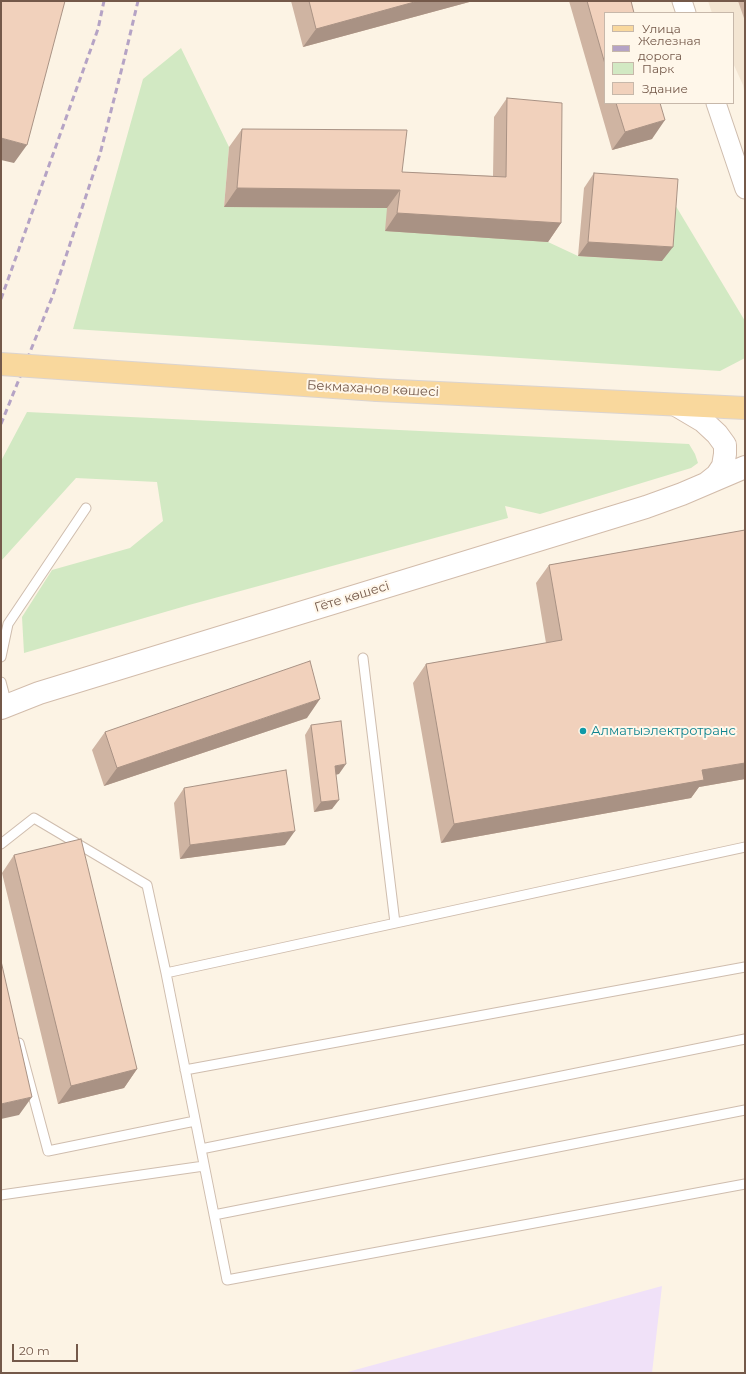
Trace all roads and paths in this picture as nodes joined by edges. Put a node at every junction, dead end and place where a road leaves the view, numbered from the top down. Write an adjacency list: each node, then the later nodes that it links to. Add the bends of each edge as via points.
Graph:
1 (682, 1): 2 (street)
2 (686, 12)
3 (716, 104): 4 (street)
4 (745, 189)
5 (1, 364): 6 (main road, Бекмаханов көшесі, bridge, via 377,390)
6 (676, 405): 7 (main road, Бекмаханов көшесі); 9 (main road, via 703,421 725,444 723,466)
7 (745, 408)
8 (745, 467): 9 (main road, Гёте көшесі)
9 (703, 485): 14 (main road, Гёте көшесі, via 646,507 39,693)
10 (86, 508): 11 (lane, via 8,624)
11 (1, 657)
12 (363, 658): 17 (lane)
13 (1, 682): 14 (lane)
14 (4, 706)
15 (1, 844): 19 (lane, via 34,818 147,885)
16 (745, 847): 17 (lane)
17 (395, 923): 19 (lane)
18 (745, 968): 22 (lane)
19 (166, 973): 22 (lane)
20 (17, 1035): 24 (lane, via 48,1151)
21 (745, 1039): 25 (lane)
22 (185, 1070): 24 (lane)
23 (745, 1110): 29 (lane)
24 (196, 1121): 25 (lane)
25 (201, 1149): 26 (lane)
26 (204, 1166): 28 (lane); 29 (lane)
27 (745, 1184): 29 (lane, via 227,1280)
28 (1, 1195)
29 (214, 1215)

